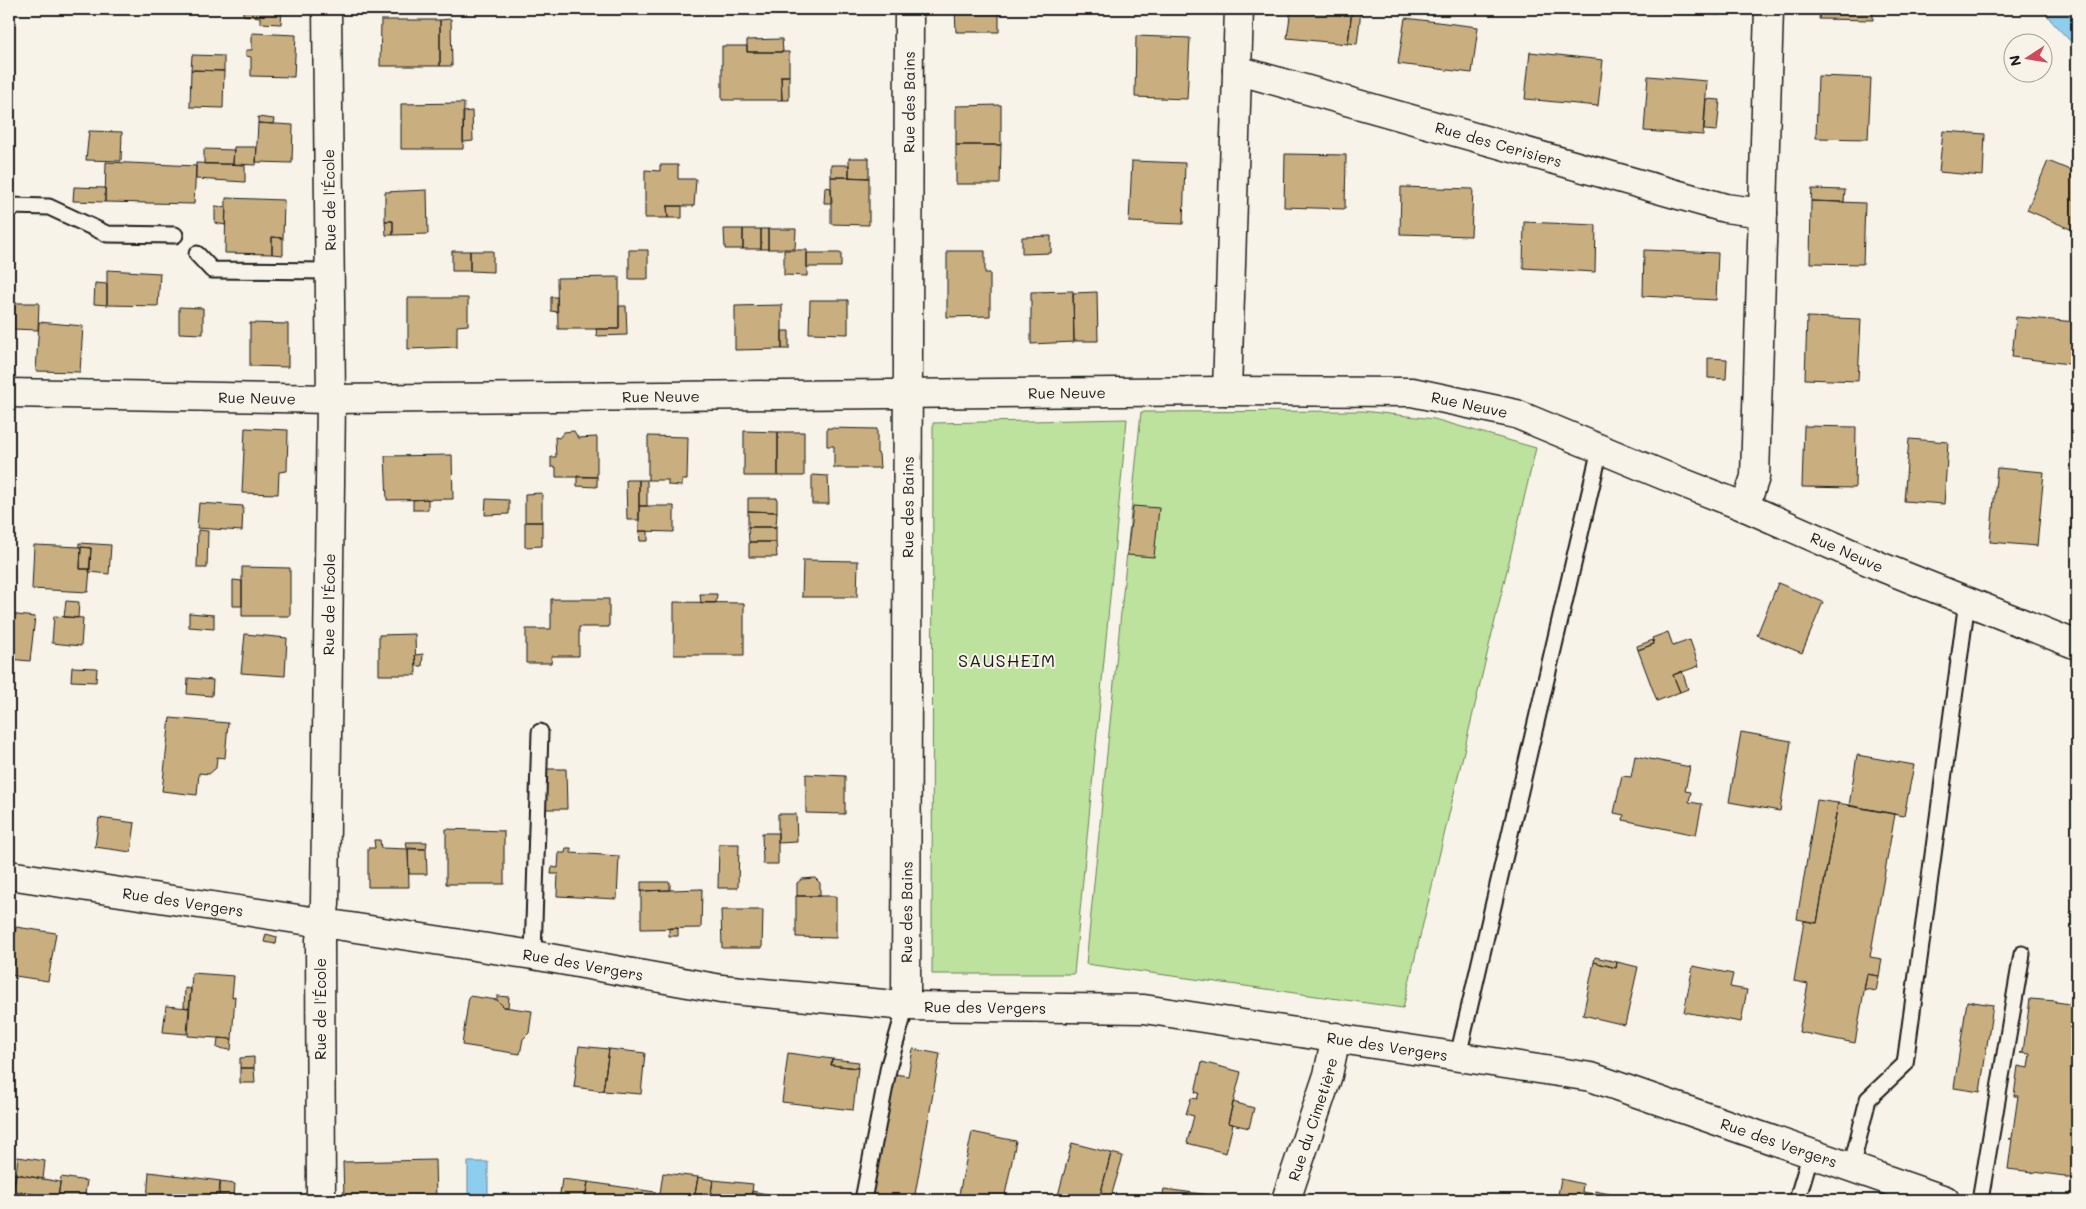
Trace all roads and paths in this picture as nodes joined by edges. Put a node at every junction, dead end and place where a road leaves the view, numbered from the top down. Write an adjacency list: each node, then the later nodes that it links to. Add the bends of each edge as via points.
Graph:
1 (327, 9): 10 (street, Rue de l'École)
2 (909, 9): 13 (street, Rue des Bains)
3 (1239, 9): 5 (street)
4 (1769, 9): 7 (street)
5 (1237, 70): 7 (street, Rue des Cerisiers, via 1726,208); 11 (street)
6 (9, 206): 8 (lane, via 49,207 107,234)
7 (1763, 213): 16 (street, via 1755,477)
8 (175, 235)
9 (197, 254): 10 (lane, via 212,270)
10 (329, 271): 14 (street, Rue de l'École)
11 (1227, 391): 13 (street, Rue Neuve); 15 (street, Rue Neuve, via 1412,392 1516,414)
12 (9, 393): 14 (street, Rue Neuve)
13 (909, 395): 14 (street, Rue Neuve); 24 (street, Rue des Bains)
14 (331, 399): 21 (street, Rue de l'École)
15 (1600, 449): 16 (street, Rue Neuve); 26 (lane)
16 (1745, 507): 17 (street, Rue Neuve)
17 (1967, 601): 18 (street, Rue Neuve); 28 (lane, via 1905,1064 1868,1099)
18 (2077, 645)
19 (540, 732): 23 (lane)
20 (9, 875): 21 (street, Rue des Vergers)
21 (323, 922): 23 (street, Rue des Vergers); 29 (street, Rue de l'École, via 320,940)
22 (2022, 954): 34 (lane)
23 (533, 955): 24 (street, Rue des Vergers, via 721,989)
24 (906, 1006): 25 (street, Rue des Vergers, via 1144,1009); 30 (lane, via 888,1065)
25 (1336, 1037): 26 (street, Rue des Vergers); 31 (street, Rue du Cimetière, via 1328,1075)
26 (1458, 1056): 27 (street, Rue des Vergers, via 1591,1078)
27 (1810, 1153): 28 (street, Rue des Vergers); 32 (lane)
28 (1851, 1168): 33 (street, Rue des Vergers)
29 (321, 1200)
30 (864, 1200)
31 (1286, 1200)
32 (1797, 1200)
33 (1945, 1200)
34 (1980, 1200)

